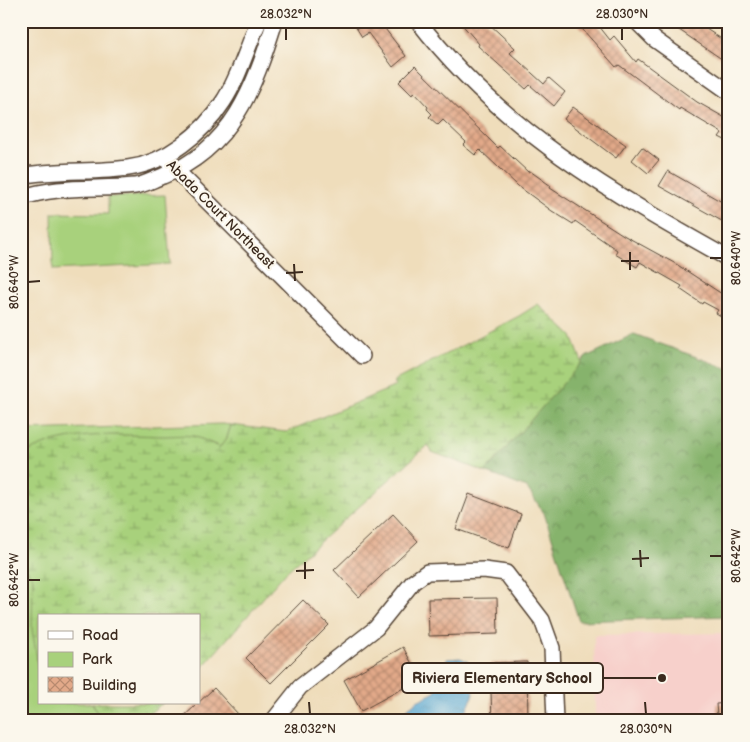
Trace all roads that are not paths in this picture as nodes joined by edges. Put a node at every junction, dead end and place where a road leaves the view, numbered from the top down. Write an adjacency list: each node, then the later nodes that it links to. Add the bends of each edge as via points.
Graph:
1 (259, 21): 6 (street, via 223,102 188,140)
2 (275, 21): 7 (street, via 259,74 234,120 210,148)
3 (418, 21): 10 (street, via 476,88 533,137 628,202)
4 (636, 21): 5 (street, via 654,39)
5 (729, 92)
6 (164, 156): 7 (street, Abada Court Northeast); 8 (street, via 129,168)
7 (175, 171): 9 (street, via 138,186 37,192); 11 (street, Abada Court Northeast)
8 (21, 176)
9 (21, 198)
10 (729, 258)
11 (362, 356)
12 (273, 721): 13 (street, via 300,687 376,628 413,582 426,572 484,570 506,573 542,620 552,648)
13 (555, 721)

